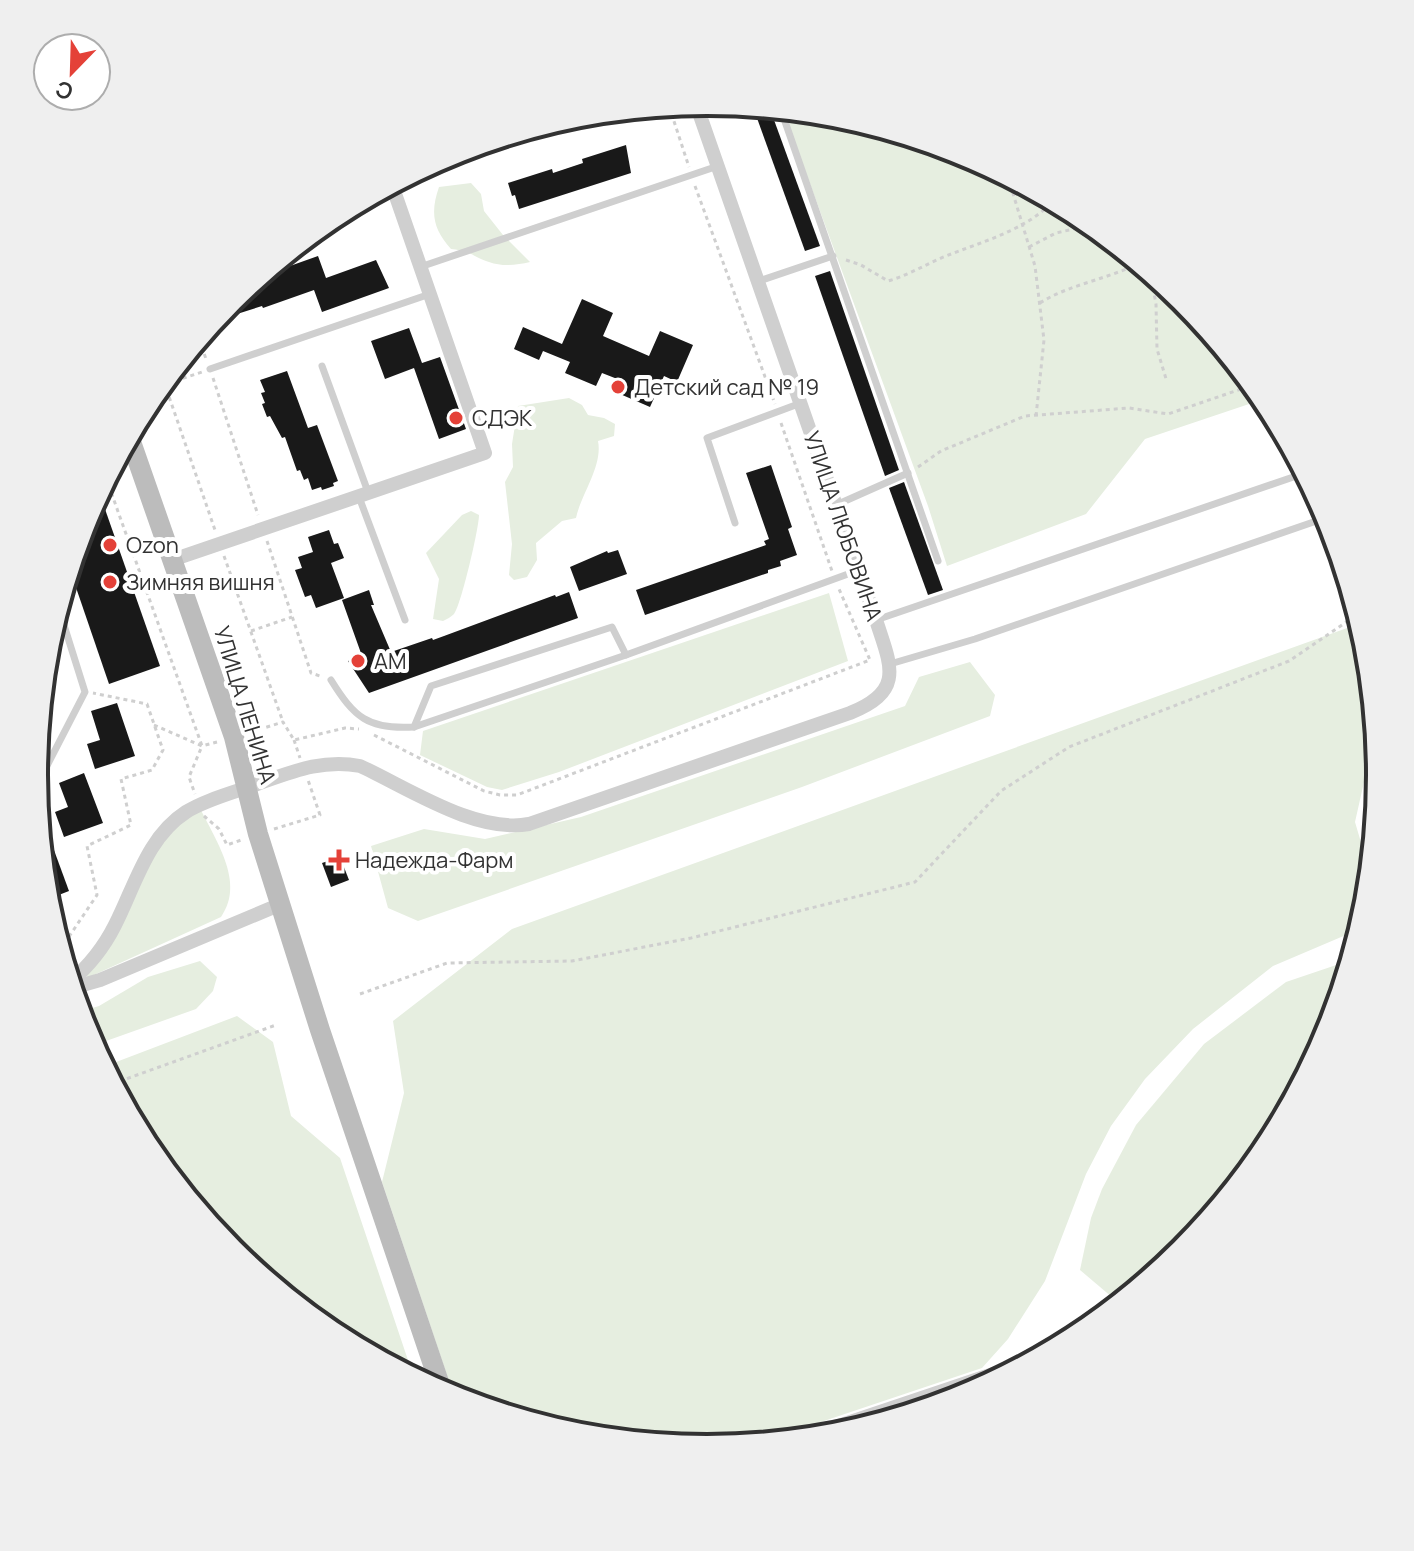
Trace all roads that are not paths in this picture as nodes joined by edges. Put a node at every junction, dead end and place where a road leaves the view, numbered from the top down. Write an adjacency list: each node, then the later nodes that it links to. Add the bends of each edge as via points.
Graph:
1 (700, 116): 3 (street, УЛИЦА ЛЮБОВИНА)
2 (785, 121): 5 (lane)
3 (718, 166): 6 (lane); 7 (street, УЛИЦА ЛЮБОВИНА)
4 (396, 195): 6 (street)
5 (833, 256): 7 (lane); 13 (lane)
6 (420, 267): 8 (street)
7 (758, 281): 11 (street, УЛИЦА ЛЮБОВИНА)
8 (430, 294): 10 (lane); 15 (street, via 485,453)
9 (322, 366): 15 (lane)
10 (210, 369)
11 (801, 403): 16 (street, УЛИЦА ЛЮБОВИНА); 18 (lane, via 707,438)
12 (134, 450): 19 (main road, УЛИЦА ЛЕНИНА)
13 (908, 473): 16 (lane); 20 (lane)
14 (1294, 477): 23 (lane)
15 (364, 495): 19 (street); 22 (lane)
16 (836, 505): 21 (street, УЛИЦА ЛЮБОВИНА)
17 (1315, 521): 26 (lane)
18 (735, 523)
19 (172, 560): 30 (main road, УЛИЦА ЛЕНИНА)
20 (938, 561)
21 (859, 570): 23 (street, УЛИЦА ЛЮБОВИНА); 25 (lane)
22 (405, 620)
23 (876, 620): 26 (street, УЛИЦА ЛЮБОВИНА)
24 (65, 628): 29 (lane, via 85,692)
25 (626, 655): 28 (lane); 28 (lane, via 612,627 431,686)
26 (890, 671): 30 (street, via 878,700 850,713 513,827 473,820 343,762 303,767)
27 (331, 680): 28 (lane, via 347,706 373,725)
28 (414, 727)
29 (48, 763)
30 (247, 788): 31 (main road, УЛИЦА ЛЕНИНА); 32 (street, via 185,813 158,838 100,952)
31 (280, 901): 33 (street); 34 (main road, УЛИЦА ЛЕНИНА)
32 (79, 973)
33 (82, 985)
34 (437, 1376)

